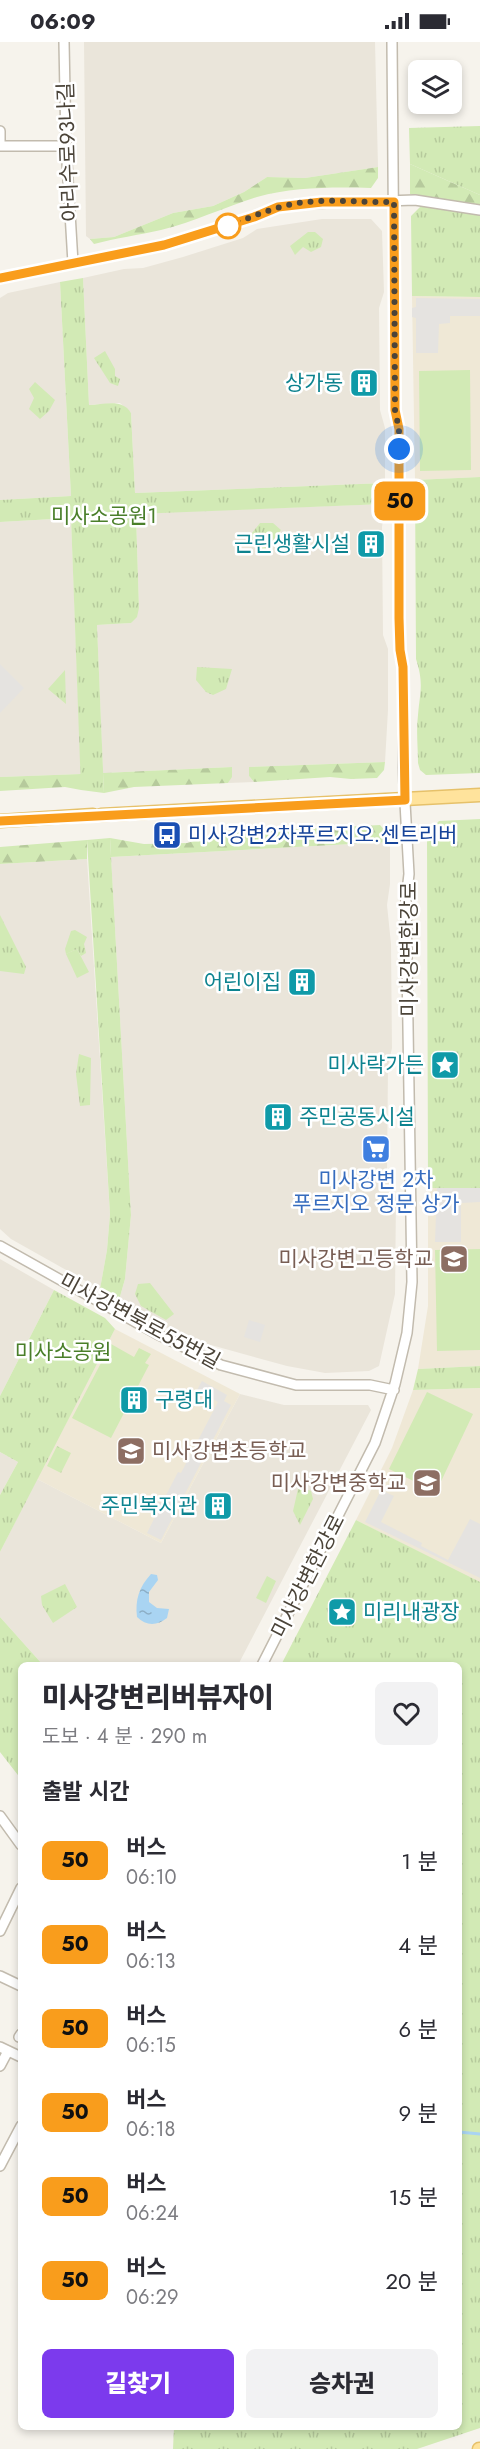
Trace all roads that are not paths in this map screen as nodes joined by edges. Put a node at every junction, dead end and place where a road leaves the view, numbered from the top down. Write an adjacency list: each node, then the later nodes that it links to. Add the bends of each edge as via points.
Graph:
1 (64, 42): 4 (street, 아리수로93나길)
2 (392, 42): 5 (street, 미사강변한강로)
3 (0, 131): 4 (street, via 0,146)
4 (66, 146): 7 (street, 아리수로93나길)
5 (394, 202): 6 (street, via 426,201); 7 (street, via 322,202 278,207 182,240); 10 (street, 미사강변한강로)
6 (480, 210)
7 (73, 263): 8 (street)
8 (0, 278)
9 (480, 795): 10 (main road)
10 (405, 800): 11 (main road); 13 (street, 미사강변한강로, via 412,1282 407,1332)
11 (0, 820)
12 (0, 1246): 13 (street, 미사강변북로55번길, via 157,1334 221,1365 296,1385 370,1385)
13 (394, 1390): 14 (street, 미사강변한강로, via 375,1443)
14 (264, 1662)
15 (0, 1816): 16 (street)
16 (18, 1841)
17 (18, 1894): 18 (street)
18 (0, 1930)
19 (0, 1976): 20 (street)
20 (18, 1985)
21 (4, 2049): 22 (street); 23 (street)
22 (18, 2056)
23 (0, 2066)
24 (18, 2132): 25 (street)
25 (0, 2166)

